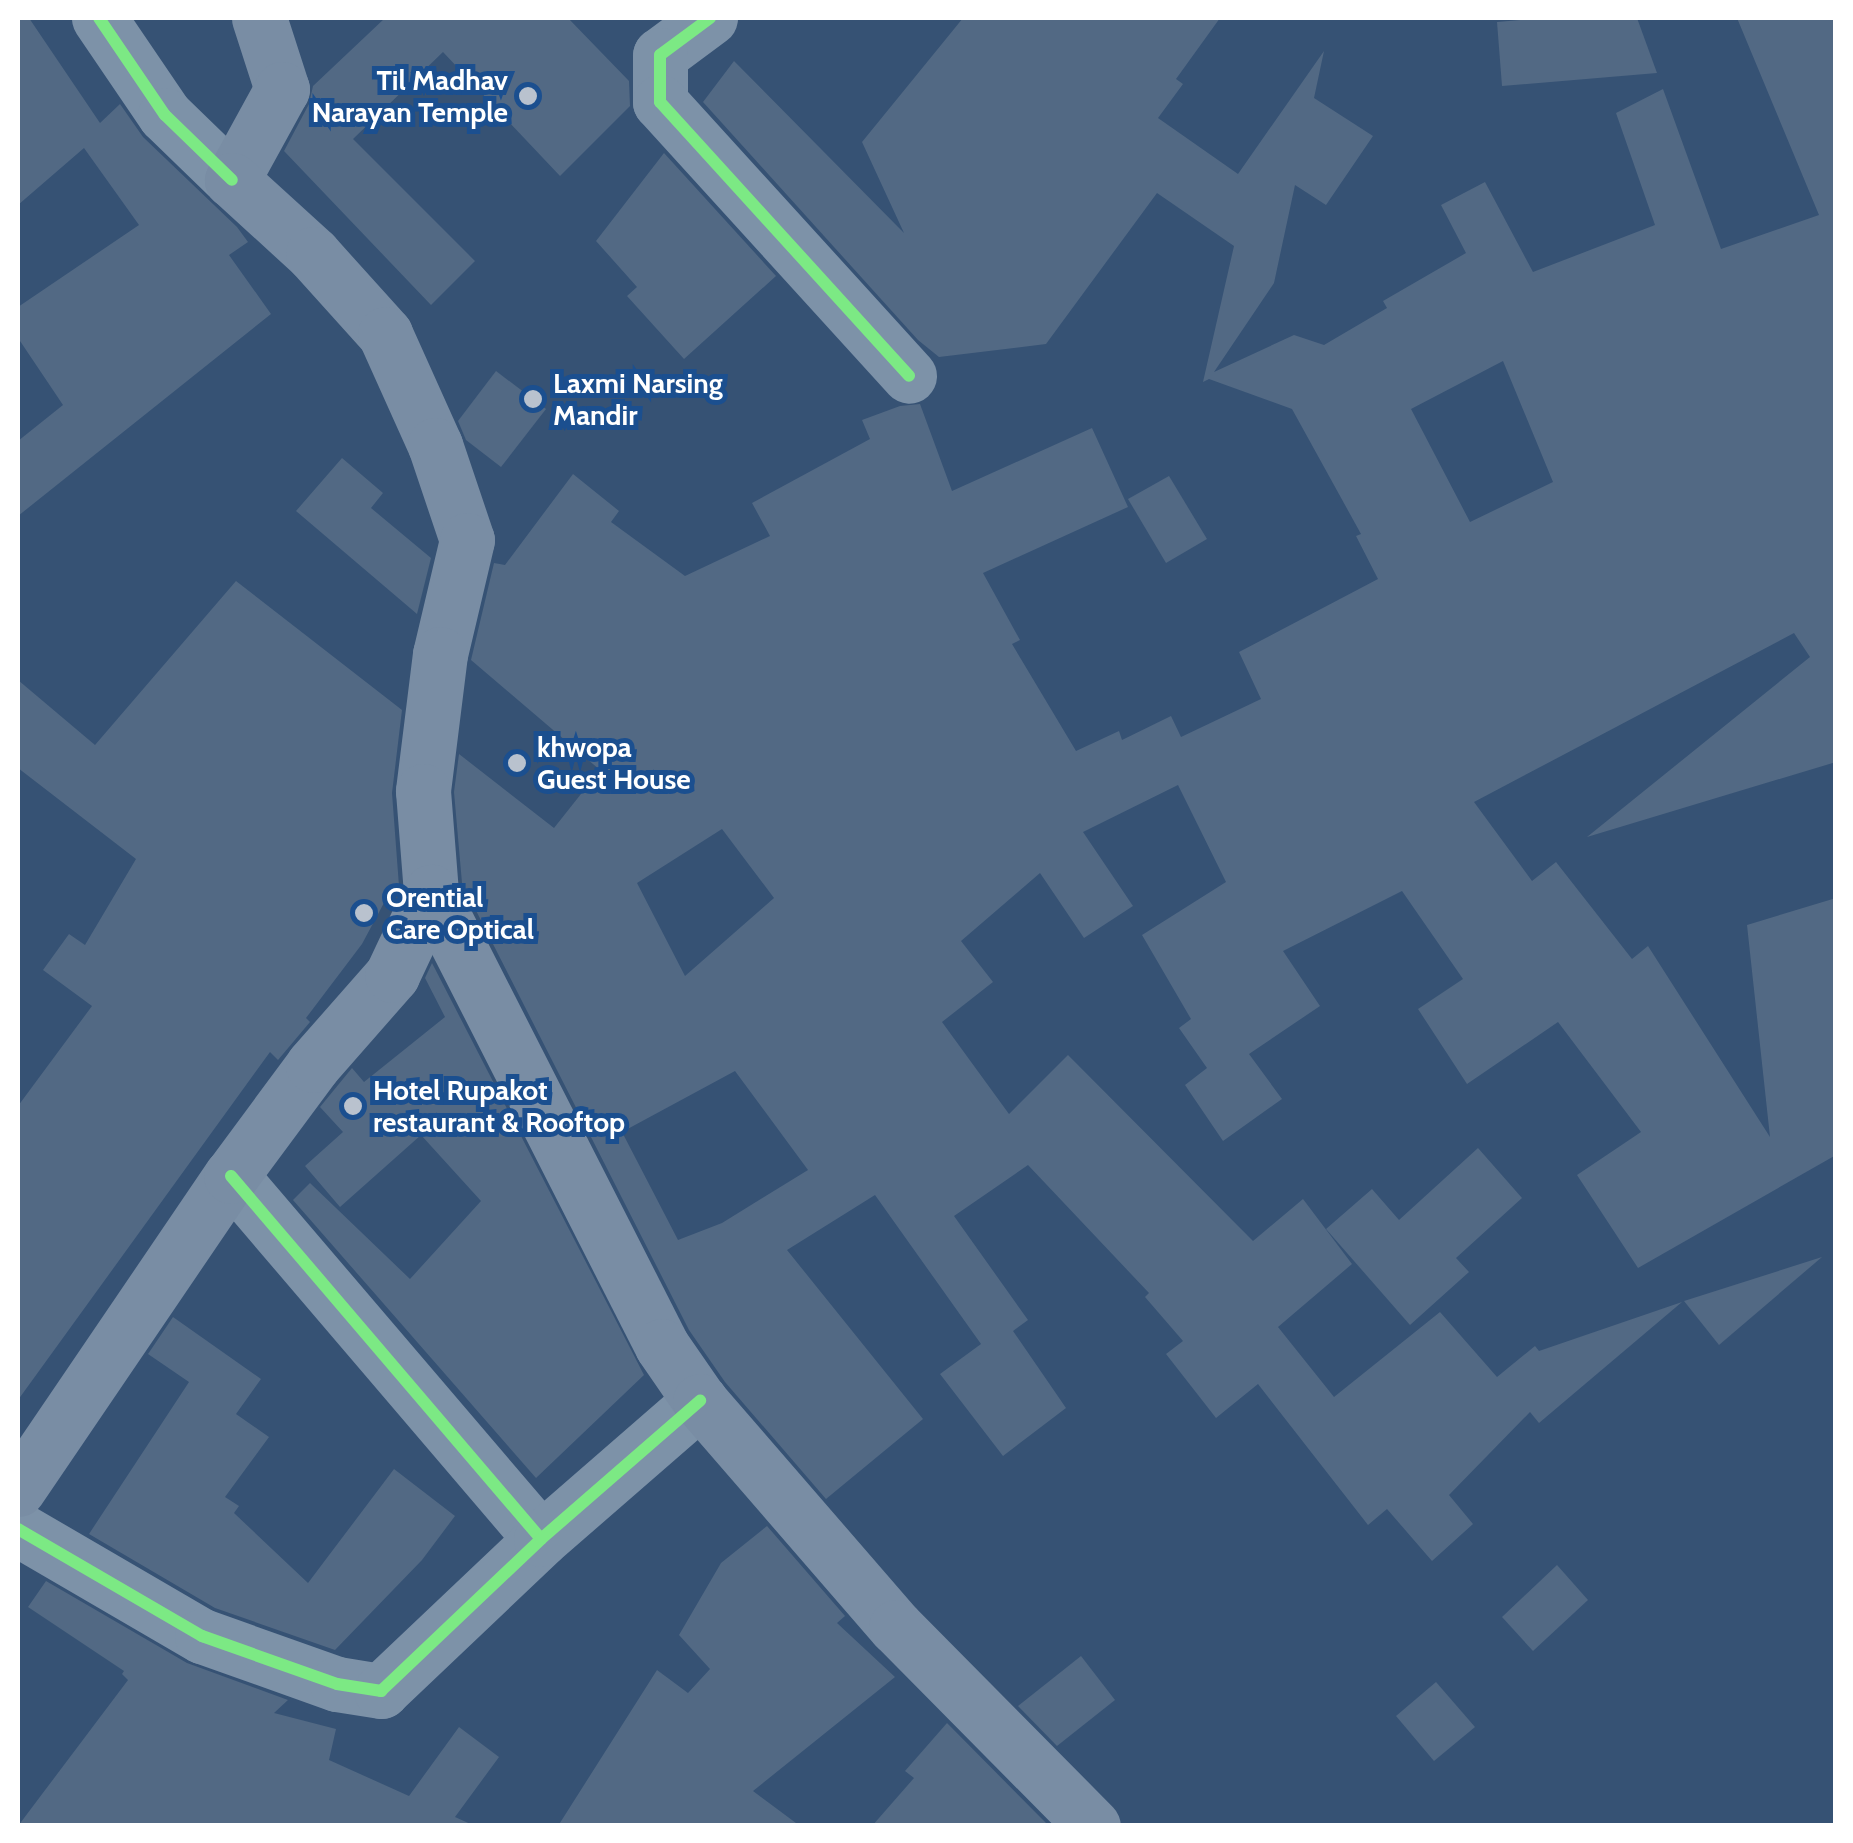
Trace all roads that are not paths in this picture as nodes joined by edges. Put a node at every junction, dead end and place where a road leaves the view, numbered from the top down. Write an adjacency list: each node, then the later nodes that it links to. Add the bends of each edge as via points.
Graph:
1 (99, 18): 4 (street, via 165,114)
2 (259, 18): 4 (main road, via 282,88)
3 (710, 18): 5 (street, via 660,55 660,102)
4 (232, 180): 6 (main road, via 313,254 384,334 435,445 466,540 440,654 424,791)
5 (909, 376)
6 (431, 892): 7 (main road, via 392,975); 8 (main road, via 662,1346)
7 (231, 1176): 9 (main road); 11 (street)
8 (700, 1401): 11 (street); 12 (main road, via 896,1627)
9 (18, 1490)
10 (18, 1530): 11 (street, via 202,1636 337,1684 381,1692)
11 (541, 1540)
12 (1093, 1826)

